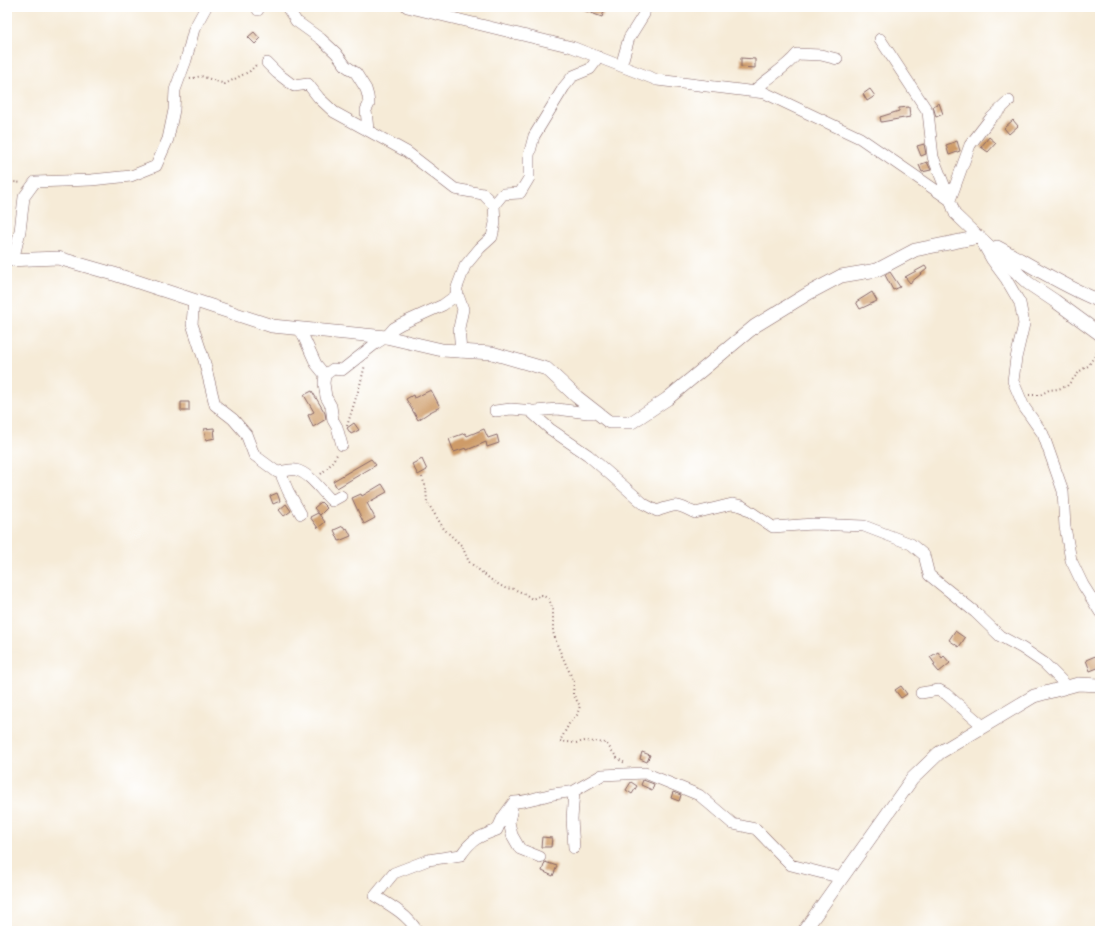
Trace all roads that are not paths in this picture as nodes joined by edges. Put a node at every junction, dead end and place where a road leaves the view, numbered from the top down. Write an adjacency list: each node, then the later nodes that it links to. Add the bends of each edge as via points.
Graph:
1 (206, 7): 16 (street, via 194,29 175,90 168,140 156,166 131,176 35,182 24,197 20,231)
2 (287, 7): 12 (street, via 296,21 321,39 356,73 368,96)
3 (407, 7): 6 (street, via 572,47)
4 (645, 7): 9 (street, via 644,14 629,38)
5 (880, 39): 13 (street, via 928,112 933,157)
6 (599, 57): 9 (street); 14 (street, via 590,69 573,76 534,136 529,155 529,178 520,193 503,194)
7 (837, 59): 10 (street, via 797,54 791,63 769,77)
8 (263, 62): 12 (street, via 294,86 308,84 334,112)
9 (621, 66): 10 (street, via 657,80)
10 (753, 92): 13 (street, via 765,93 860,138)
11 (1009, 101): 13 (street, via 990,119 970,145)
12 (368, 130): 14 (street, via 406,152 455,189 483,194)
13 (950, 200): 15 (street, via 955,214)
14 (494, 205): 17 (street, via 495,223 492,237 465,266 456,290)
15 (979, 237): 19 (street, via 1041,273); 21 (street, via 1028,283); 27 (street, via 915,250 877,270 841,276 755,326 667,400 632,422 608,422); 32 (street, via 1020,303 1024,324 1013,382 1024,407 1043,434 1063,491 1065,526 1071,560)
16 (10, 260): 18 (street, via 58,258)
17 (458, 294): 22 (street, via 443,305 394,328); 23 (street, via 463,309 459,328)
18 (194, 300): 20 (street, via 272,326); 29 (street, via 192,324 215,405 233,419 246,434 254,456)
19 (1100, 301)
20 (300, 329): 22 (street); 24 (street, via 316,364)
21 (1100, 334)
22 (386, 337): 23 (street); 24 (street, via 342,370 333,369)
23 (460, 352): 27 (street, via 492,353 547,368)
24 (325, 375): 28 (street, via 326,397)
25 (529, 410): 26 (street); 27 (street, via 557,409); 34 (street, via 550,429 588,455 644,504 657,511 680,506 695,513 732,504 742,506 773,527 813,524 864,526 911,544 924,555 930,575 1000,636 1044,663)
26 (495, 411)
27 (598, 413)
28 (342, 445)
29 (280, 472): 30 (street, via 296,470 315,481 332,501); 31 (street)
30 (341, 496)
31 (301, 514)
32 (1100, 612)
33 (1100, 685): 34 (street)
34 (1068, 686): 36 (street, via 1034,696)
35 (921, 693): 36 (street, via 939,690)
36 (983, 726): 41 (street, via 939,752 912,779)
37 (574, 791): 38 (street); 39 (street); 41 (street, via 602,775 645,772 699,795 732,824 756,829 791,865)
38 (514, 802): 40 (street, via 509,822 512,835 520,849); 42 (street, via 496,830 469,843 461,855 428,860 394,873 375,896 399,911)
39 (574, 848)
40 (540, 857)
41 (842, 878): 43 (street)
42 (417, 931)
43 (804, 931)

